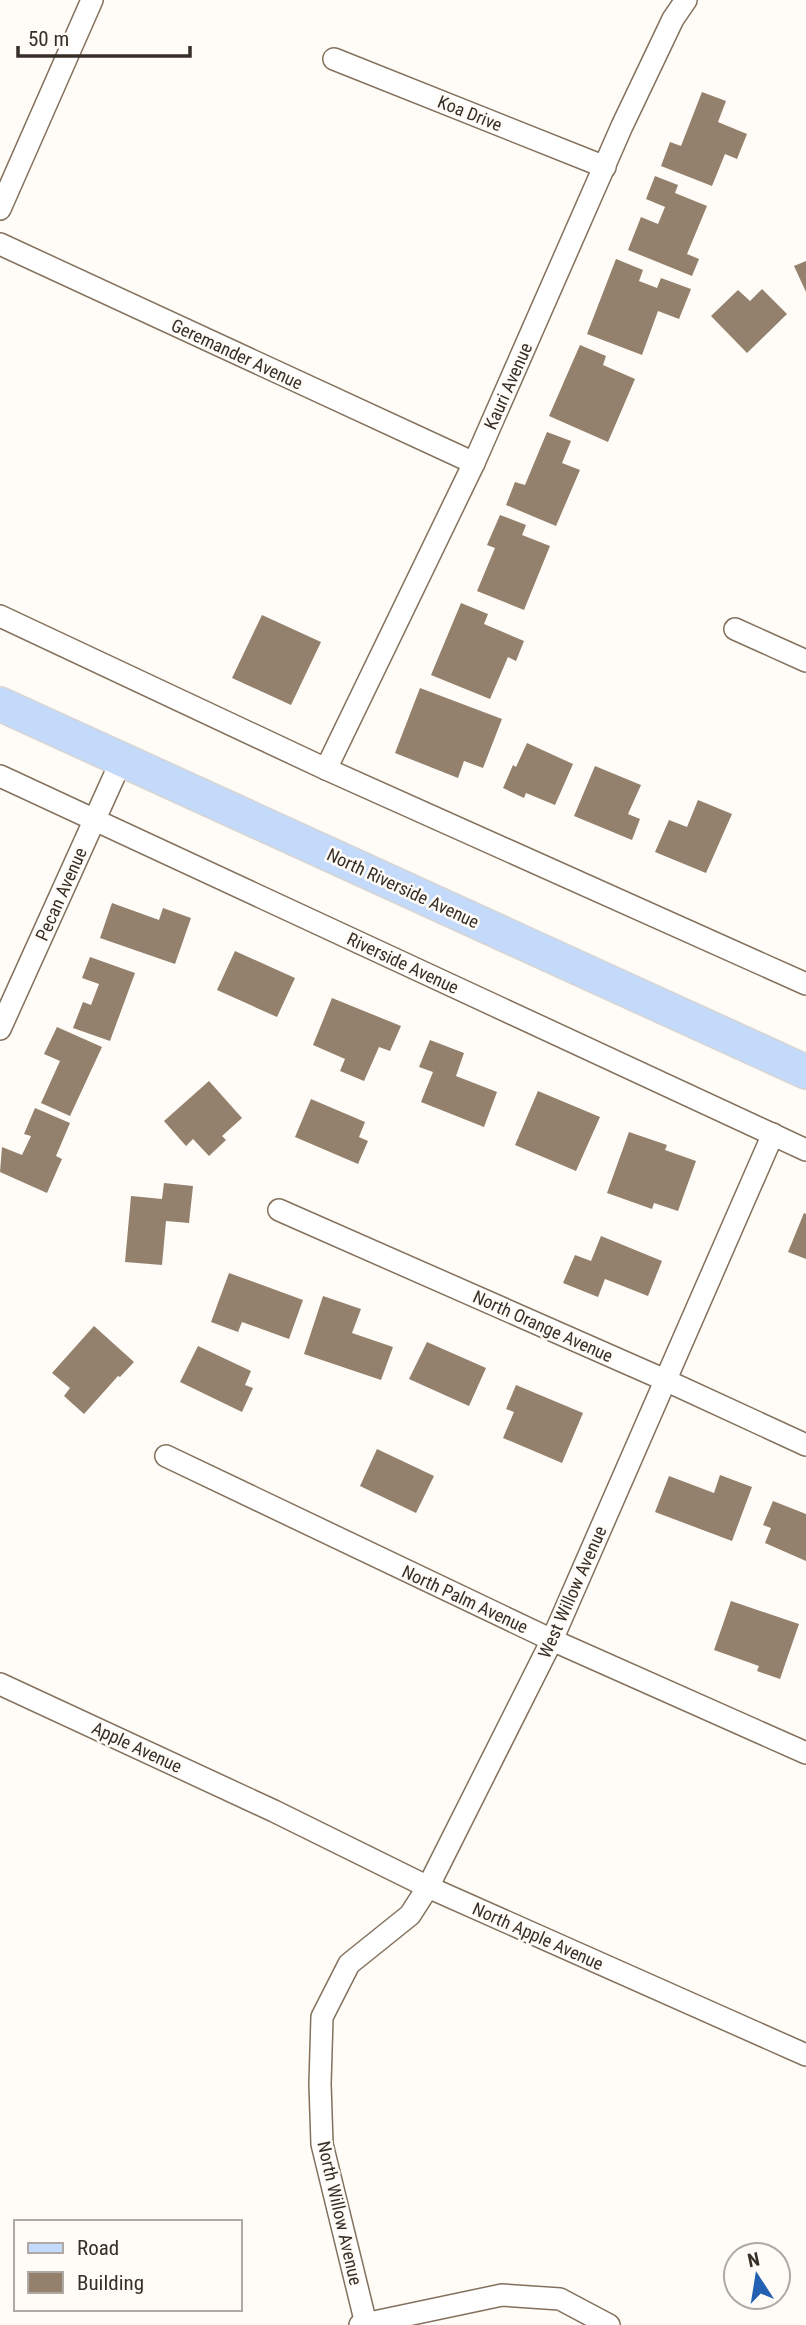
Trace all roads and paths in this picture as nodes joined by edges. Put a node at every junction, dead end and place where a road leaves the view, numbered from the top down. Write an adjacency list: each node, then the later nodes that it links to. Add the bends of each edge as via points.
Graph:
1 (92, 0): 5 (street)
2 (686, 0): 4 (street, Kauri Avenue, via 667,31)
3 (334, 59): 4 (street, Koa Drive)
4 (605, 167): 7 (street, Kauri Avenue)
5 (0, 209)
6 (0, 244): 7 (street, Geremander Avenue)
7 (474, 463): 13 (street, Kauri Avenue)
8 (0, 616): 13 (street)
9 (735, 629): 10 (street)
10 (806, 661)
11 (0, 704): 12 (main road, North Riverside Avenue)
12 (122, 759): 15 (street, Pecan Avenue); 18 (main road, North Riverside Avenue)
13 (326, 769): 16 (street)
14 (0, 776): 15 (street, Riverside Avenue)
15 (94, 819): 17 (street, Pecan Avenue); 19 (street, Riverside Avenue)
16 (806, 984)
17 (0, 1029)
18 (806, 1072)
19 (773, 1135): 20 (street, Riverside Avenue); 22 (street, West Willow Avenue)
20 (806, 1150)
21 (279, 1210): 22 (street, North Orange Avenue)
22 (665, 1380): 23 (street, North Orange Avenue); 25 (street, West Willow Avenue)
23 (806, 1445)
24 (166, 1456): 25 (street, North Palm Avenue)
25 (552, 1640): 27 (street, North Palm Avenue); 29 (street, West Willow Avenue)
26 (0, 1684): 28 (street, Apple Avenue)
27 (806, 1753)
28 (274, 1811): 29 (street, North Apple Avenue)
29 (428, 1887): 30 (street, West Willow Avenue, via 410,1915 349,1964); 31 (street, North Apple Avenue)
30 (323, 2017): 32 (street, North Willow Avenue, via 323,2144)
31 (806, 2054)
32 (363, 2325): 33 (street, via 502,2295 560,2299)
33 (609, 2325)

